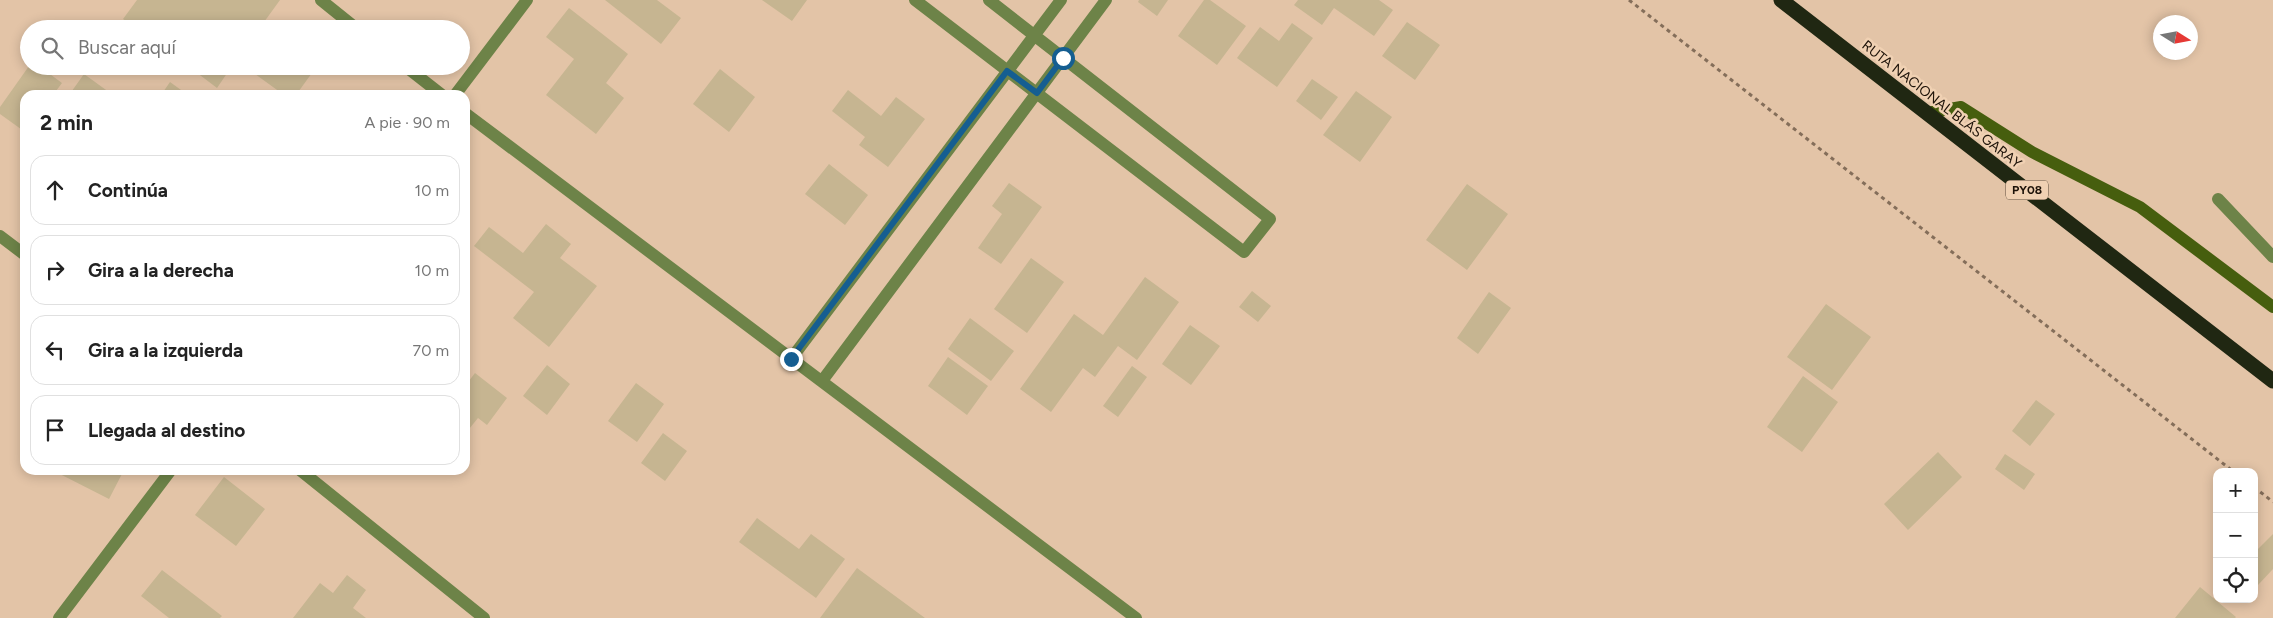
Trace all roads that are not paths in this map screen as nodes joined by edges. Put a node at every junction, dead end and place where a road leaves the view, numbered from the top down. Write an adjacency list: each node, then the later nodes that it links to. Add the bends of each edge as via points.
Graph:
1 (321, 0): 8 (street)
2 (527, 0): 14 (street)
3 (915, 0): 11 (street)
4 (989, 0): 9 (street)
5 (1060, 0): 9 (street)
6 (1106, 0): 10 (street)
7 (1780, 0): 16 (highway, RUTA NACIONAL BLÁS GARAY / PY08)
8 (347, 20)
9 (1034, 35): 10 (street); 11 (street)
10 (1063, 58): 15 (street); 15 (street, via 1270,219 1244,252)
11 (1007, 71): 15 (street); 23 (street)
12 (416, 75): 13 (street)
13 (436, 90)
14 (459, 90)
15 (1037, 93): 25 (street)
16 (1927, 114): 22 (street, via 1960,107 2032,152 2140,208); 24 (highway, RUTA NACIONAL BLÁS GARAY / PY08)
17 (470, 117): 23 (street)
18 (2218, 199): 21 (street)
19 (0, 236): 20 (street)
20 (20, 251)
21 (2271, 253)
22 (2273, 307)
23 (791, 359): 25 (street)
24 (2273, 381)
25 (822, 382): 30 (street)
26 (167, 475): 28 (street)
27 (306, 475): 29 (street)
28 (59, 618)
29 (484, 618)
30 (1136, 618)

